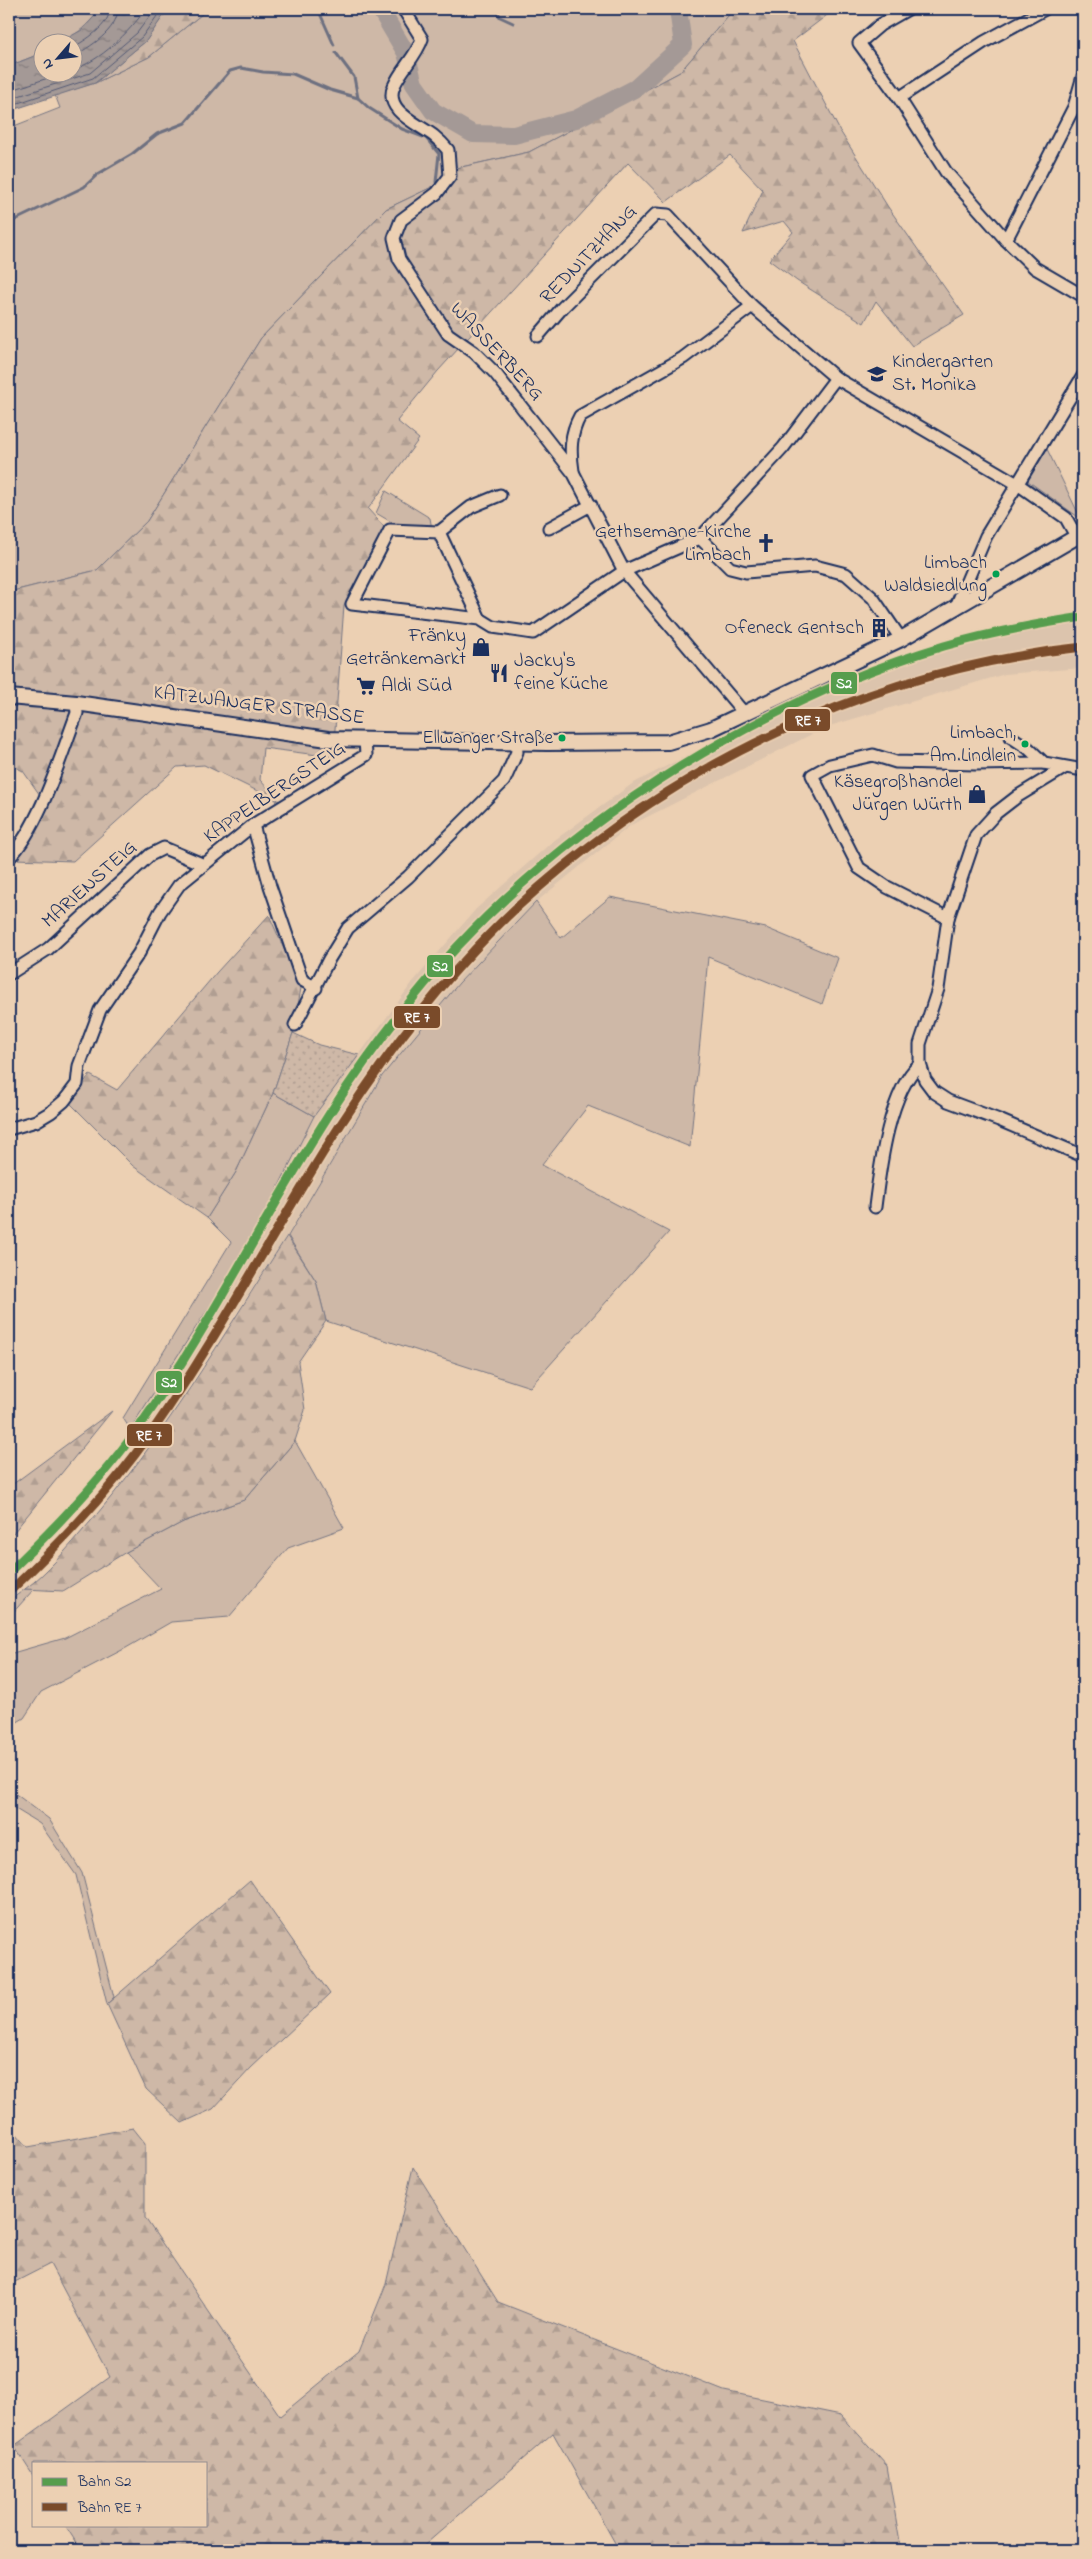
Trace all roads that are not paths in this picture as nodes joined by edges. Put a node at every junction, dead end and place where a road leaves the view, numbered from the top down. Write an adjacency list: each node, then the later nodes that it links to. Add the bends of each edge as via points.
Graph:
1 (908, 9): 5 (street, via 880,25 859,43)
2 (1045, 9): 5 (street, via 984,42)
3 (404, 10): 12 (street, WASSERBERG, via 422,39 394,86 392,96 396,109 436,137 448,150 450,176 437,193 402,220 394,238 399,259 448,334 474,352 495,373)
4 (1083, 76): 6 (street, via 1074,107)
5 (900, 98): 6 (street, via 946,172)
6 (1006, 240): 7 (street, via 1036,268)
7 (1083, 296)
8 (752, 306): 9 (street, REDNITZHANG, via 668,215 656,214); 11 (street); 12 (street, via 683,358 580,416 574,428 570,452)
9 (538, 336)
10 (1083, 376): 13 (street)
11 (836, 378): 13 (street); 19 (street, via 783,448)
12 (574, 474): 15 (street, WASSERBERG)
13 (1019, 484): 18 (street, via 1066,518); 21 (street, via 986,536)
14 (500, 495): 17 (street, via 471,508)
15 (591, 505): 16 (street); 20 (street, WASSERBERG)
16 (549, 528)
17 (439, 532): 22 (street); 22 (street, via 390,530 352,604)
18 (1080, 534): 21 (main road, KATZWANGER STRASSE)
19 (700, 538): 20 (street); 23 (street, via 730,568 746,572 815,566 846,574 873,598)
20 (624, 571): 22 (street, via 533,633 493,627); 26 (street, WASSERBERG)
21 (955, 609): 23 (main road, KATZWANGER STRASSE)
22 (480, 619)
23 (901, 639): 26 (main road, KATZWANGER STRASSE)
24 (9, 698): 25 (main road, KATZWANGER STRASSE)
25 (76, 702): 28 (main road, KATZWANGER STRASSE, via 328,739); 34 (street, via 77,713 46,796)
26 (744, 713): 29 (main road, KATZWANGER STRASSE, via 711,729 668,742)
27 (1011, 737): 30 (street)
28 (366, 740): 29 (main road, KATZWANGER STRASSE); 33 (street, KAPPELBERGSTEIG, via 366,755)
29 (516, 742): 38 (street, via 517,752 504,781 408,876 348,928)
30 (1044, 763): 31 (street); 36 (street, via 896,762 873,755 830,765 812,775 859,868 887,887)
31 (1064, 768): 32 (street); 36 (street, via 1018,796 976,835)
32 (1083, 770)
33 (254, 825): 35 (street, KAPPELBERGSTEIG); 38 (street, via 270,886 302,980)
34 (9, 858)
35 (202, 864): 37 (street, MARIENSTEIG, via 164,848 150,854 48,949); 41 (street, KAPPELBERGSTEIG, via 179,885 160,912 139,953 100,1010 79,1066 77,1084 51,1112 36,1121)
36 (948, 918): 40 (street, via 938,989 920,1044)
37 (9, 974)
38 (316, 988): 39 (street)
39 (295, 1025)
40 (920, 1064): 42 (street, via 925,1080 934,1092 948,1101); 43 (street, via 912,1072 894,1110 882,1150)
41 (9, 1129)
42 (1083, 1156)
43 (875, 1207)

